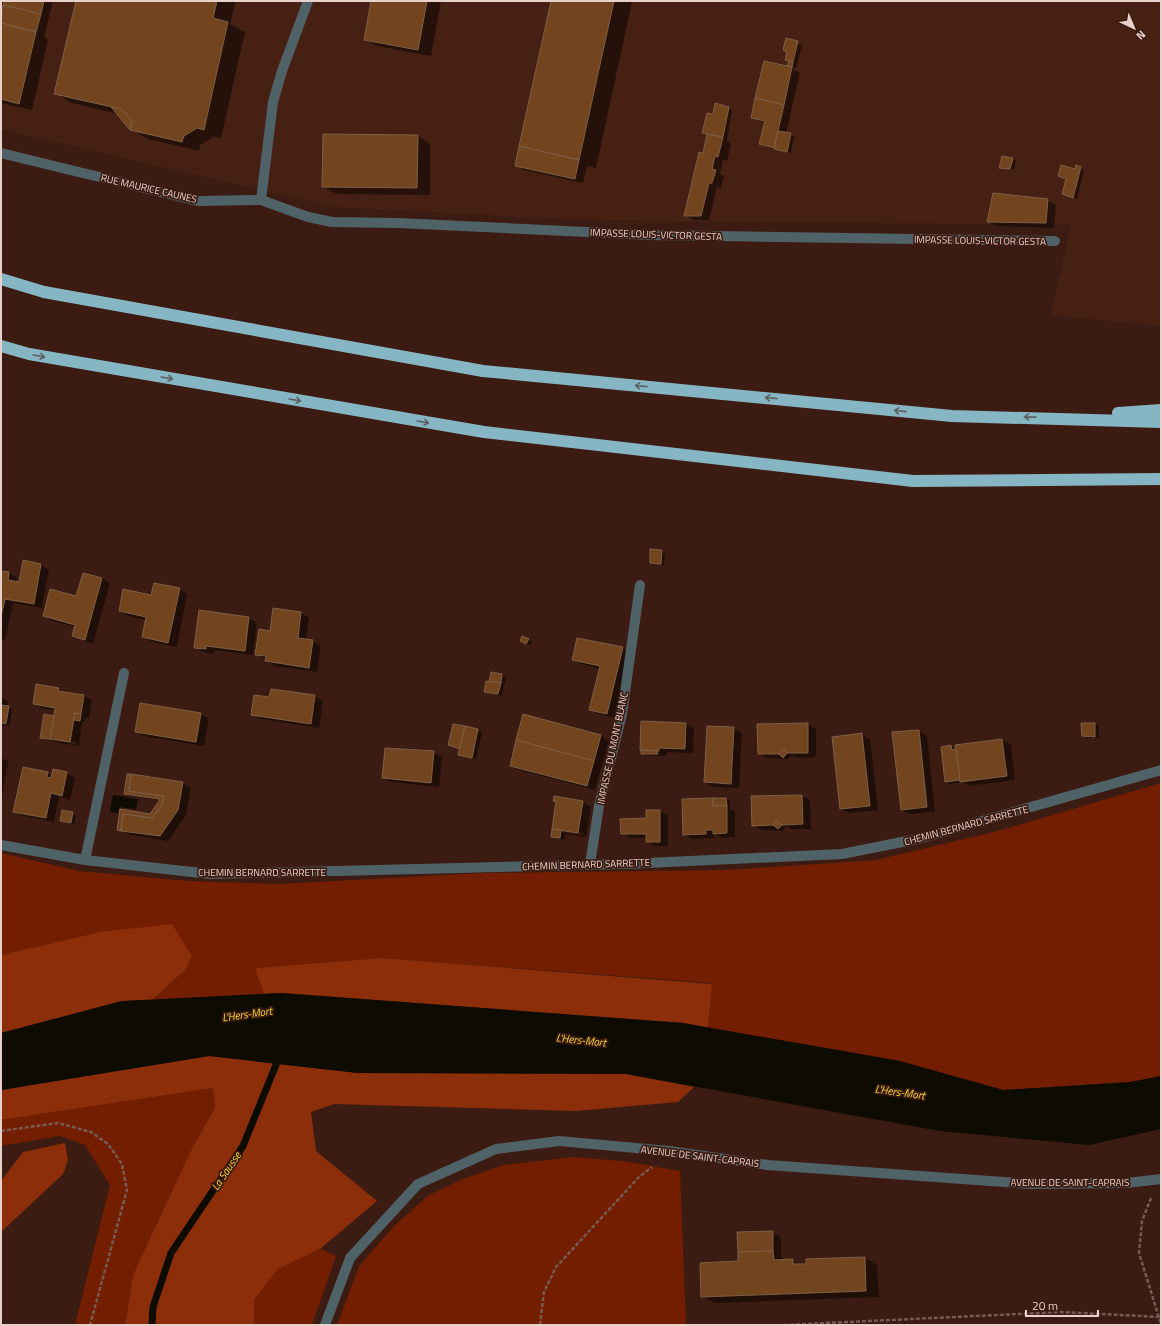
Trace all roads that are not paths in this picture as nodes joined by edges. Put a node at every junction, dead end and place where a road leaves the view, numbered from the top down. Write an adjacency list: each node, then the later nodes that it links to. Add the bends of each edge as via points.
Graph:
1 (308, 1): 3 (street, via 273,102)
2 (1, 153): 3 (street, RUE MAURICE CAUNES, via 198,200)
3 (261, 200): 4 (street, IMPASSE LOUIS-VICTOR GESTA, via 308,217 332,222 650,235)
4 (1055, 241)
5 (1, 279): 8 (highway, one-way to 5, via 952,416 483,370 44,292)
6 (1, 346): 10 (highway, one-way to 10, via 29,354 484,432 913,481)
7 (1161, 410): 8 (highway)
8 (1069, 418): 9 (highway)
9 (1161, 422)
10 (1161, 479)
11 (640, 585): 16 (street, IMPASSE DU MONT BLANC, via 622,714 599,806)
12 (124, 673): 15 (street)
13 (1161, 770): 16 (street, CHEMIN BERNARD SARRETTE, via 922,838 842,854)
14 (1, 845): 15 (street, CHEMIN BERNARD SARRETTE)
15 (85, 860): 16 (street, CHEMIN BERNARD SARRETTE, via 210,874)
16 (590, 864)
17 (1160, 1179): 18 (street, AVENUE DE SAINT-CAPRAIS, via 1127,1183 1031,1184 768,1165 669,1151 559,1141 496,1149 418,1184 350,1258)
18 (325, 1325)

